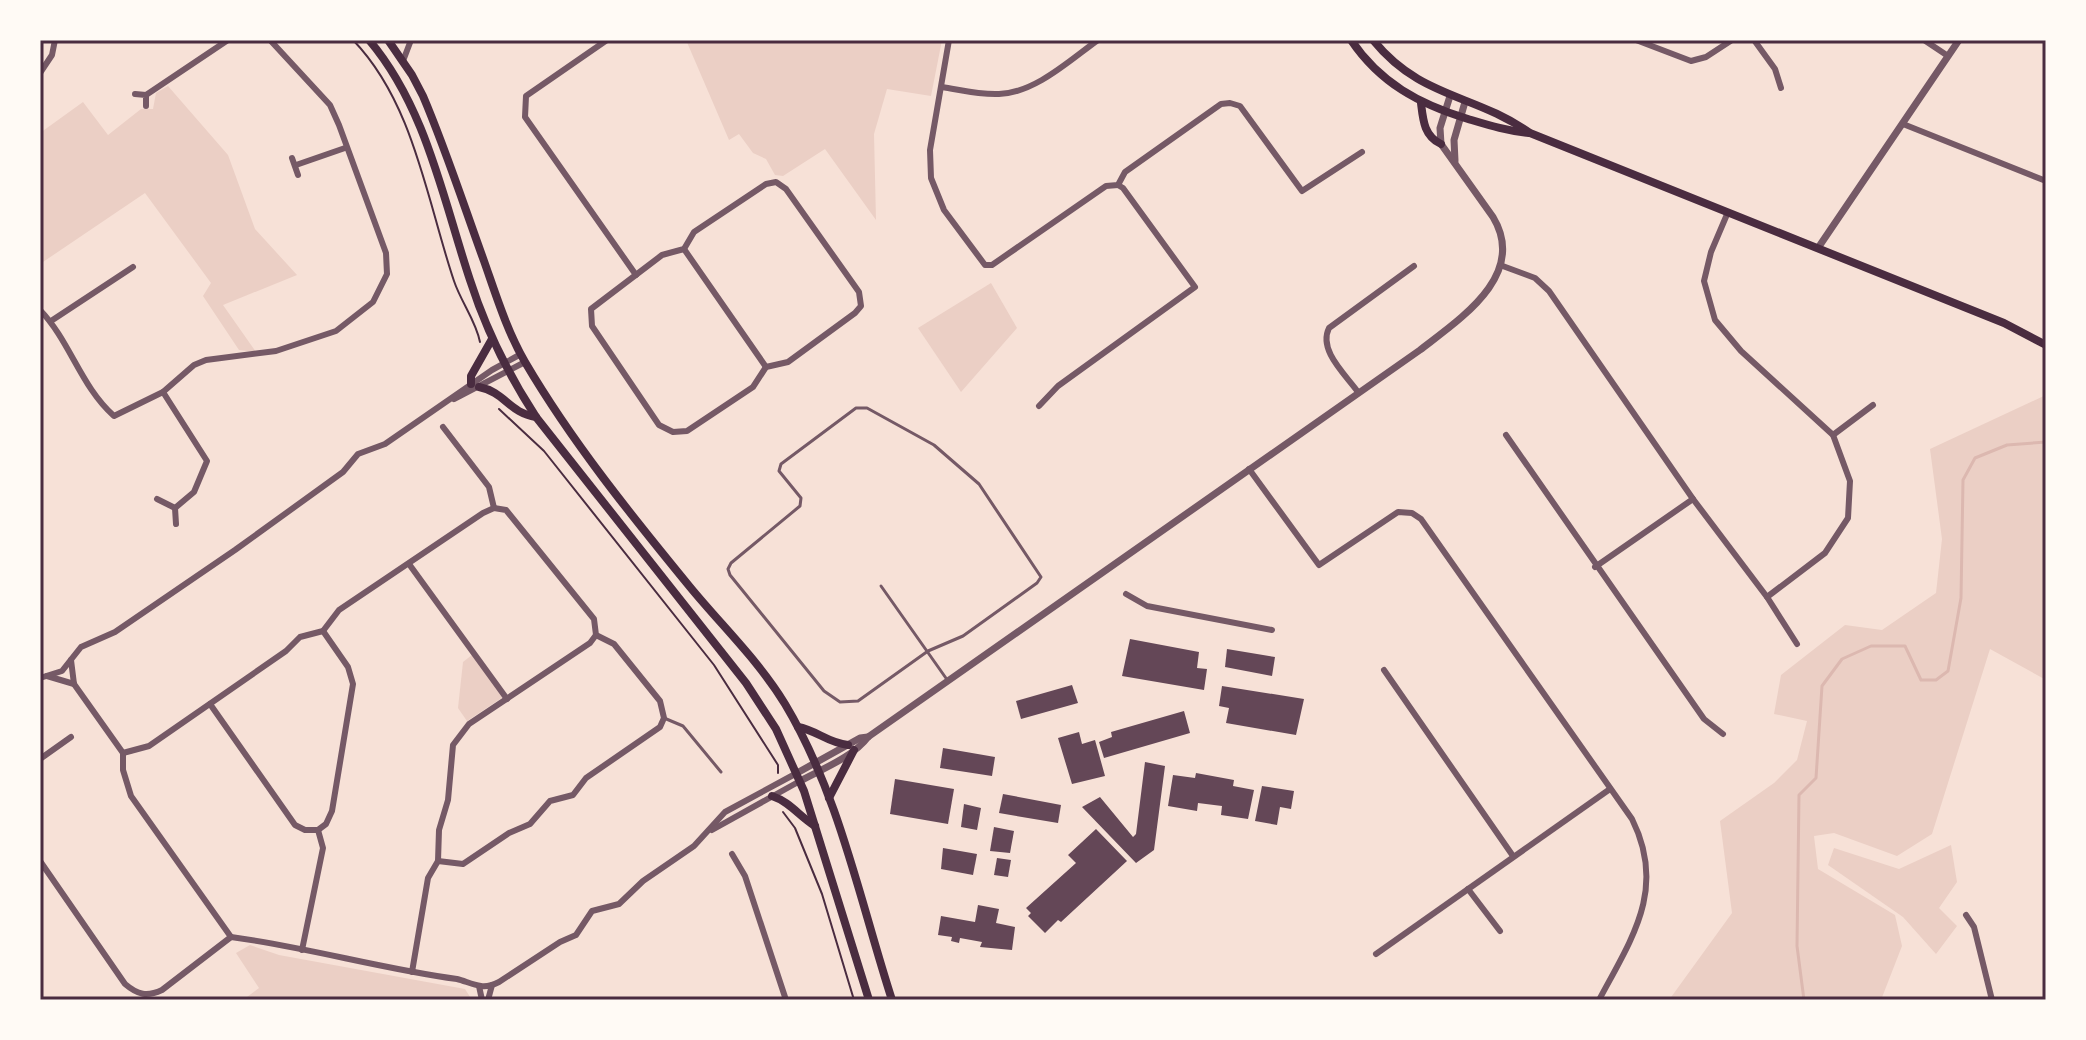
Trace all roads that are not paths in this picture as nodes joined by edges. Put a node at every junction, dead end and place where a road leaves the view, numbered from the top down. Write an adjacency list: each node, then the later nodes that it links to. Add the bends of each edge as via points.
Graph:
1 (55, 40): 19 (street)
2 (228, 40): 23 (street)
3 (270, 40): 33 (street, via 330,105)
4 (369, 40): 50 (main road, via 399,82 420,125)
5 (388, 40): 18 (main road)
6 (411, 40): 18 (street)
7 (607, 40): 47 (street, via 526,96 525,117)
8 (949, 40): 20 (street)
9 (1098, 40): 20 (street, via 1019,91 999,94)
10 (1351, 40): 26 (main road, via 1376,71)
11 (1373, 40): 24 (main road, via 1410,76)
12 (1636, 40): 13 (street, via 1691,61)
13 (1732, 40)
14 (1754, 40): 21 (street, via 1775,69)
15 (1924, 40): 17 (street)
16 (1959, 40): 17 (street)
17 (1948, 56): 30 (street)
18 (403, 61): 52 (main road, via 433,121)
19 (40, 73)
20 (942, 87): 40 (street, via 930,150 931,178 944,210 980,262 992,265 1106,186)
21 (1781, 88)
22 (135, 94): 23 (street)
23 (146, 95): 27 (street)
24 (1450, 96): 25 (main road); 28 (street)
25 (1465, 102): 29 (street); 31 (main road)
26 (1421, 103): 28 (main road); 32 (main road, via 1425,128)
27 (146, 106)
28 (1444, 112): 29 (main road); 32 (street)
29 (1460, 116): 31 (main road); 36 (street)
30 (1903, 124): 39 (street); 42 (street)
31 (1530, 133): 41 (main road)
32 (1441, 144): 36 (street)
33 (345, 148): 37 (street); 56 (street, via 386,253 387,274 373,302 336,331 316,339 194,365)
34 (1362, 152): 40 (street, via 1302,191 1240,106 1221,104 1125,172)
35 (292, 158): 37 (street)
36 (1456, 163): 44 (street, via 1498,225)
37 (296, 165): 38 (street)
38 (298, 175)
39 (2046, 181)
40 (1118, 185): 59 (street, via 1195,287 1058,386)
41 (1728, 212): 42 (main road); 63 (street, via 1704,281 1715,320 1741,351)
42 (1818, 248): 51 (main road, via 2013,326)
43 (684, 249): 47 (street, via 662,255); 54 (street); 54 (street, via 694,232 776,182 859,292 861,303 855,313 788,362)
44 (1500, 265): 57 (street, via 1486,295 1472,309); 66 (street, via 1535,278 1549,291)
45 (1414, 266): 57 (street, via 1325,335 1328,351)
46 (133, 267): 49 (street)
47 (636, 275): 54 (street, via 594,304 590,320 662,427 687,431 753,387)
48 (40, 310): 49 (street)
49 (51, 321): 56 (street, via 96,398 114,416)
50 (492, 339): 53 (main road); 55 (main road, via 471,376)
51 (2046, 345)
52 (523, 358): 53 (street); 88 (main road, via 613,490 756,662)
53 (505, 367): 55 (street); 60 (main road)
54 (766, 367)
55 (475, 386): 60 (main road, via 496,393 520,415); 80 (street, via 385,444 358,454 343,472 235,550 115,632 81,647)
56 (163, 392): 67 (street, via 207,461 194,492)
57 (1358, 392): 64 (street)
58 (1873, 405): 63 (street)
59 (1039, 406)
60 (536, 417): 96 (main road, via 746,683)
61 (443, 427): 68 (street, via 489,487)
62 (1506, 435): 71 (street)
63 (1833, 435): 74 (street, via 1850,481 1848,518 1825,553)
64 (1249, 469): 83 (street); 97 (street, via 1319,565 1398,512 1421,519)
65 (157, 499): 67 (street)
66 (1693, 499): 71 (street); 74 (street)
67 (175, 508): 69 (street)
68 (494, 508): 70 (street); 77 (street, via 512,515 594,619)
69 (176, 524)
70 (409, 564): 76 (street, via 339,610); 85 (street)
71 (1595, 567): 89 (street, via 1704,719)
72 (881, 586): 79 (lane)
73 (1126, 594): 75 (street, via 1147,606)
74 (1767, 597): 78 (street)
75 (1272, 630)
76 (323, 631): 86 (street, via 300,637); 101 (street, via 348,667 353,684 332,811)
77 (596, 635): 85 (street); 87 (street, via 614,644 660,701)
78 (1797, 644)
79 (928, 651): 79 (lane, via 858,701 840,702 824,691 728,569 800,506 801,498 779,471 781,464 856,408 867,408 934,445 979,484 1041,577 963,636); 83 (lane)
80 (71, 660): 82 (street, via 62,671); 84 (street)
81 (1384, 670): 104 (street)
82 (43, 677): 84 (street)
83 (948, 681): 91 (street)
84 (74, 684): 92 (street)
85 (507, 699): 106 (street, via 469,724 453,745)
86 (210, 704): 92 (street, via 149,746); 101 (street, via 295,825)
87 (664, 718): 95 (lane, via 683,726); 106 (street, via 660,727 586,778 573,795 545,805 530,824 463,864)
88 (798, 727): 91 (main road); 94 (main road)
89 (1723, 734)
90 (71, 737): 93 (street)
91 (851, 747): 94 (street); 99 (main road)
92 (123, 753): 110 (street, via 131,796)
93 (40, 759)
94 (818, 767): 96 (street); 99 (main road)
95 (721, 772)
96 (798, 777): 98 (street); 100 (main road); 102 (street, via 725,812)
97 (1610, 789): 104 (street); 120 (street, via 1640,836 1647,891 1635,932)
98 (772, 796): 100 (main road); 102 (street)
99 (829, 798): 119 (main road)
100 (816, 827): 118 (main road)
101 (318, 830): 111 (street, via 323,848)
102 (709, 832): 114 (street, via 619,904 592,911 576,935)
103 (732, 854): 117 (street, via 745,876)
104 (1513, 856): 107 (street)
105 (40, 861): 110 (street, via 135,992 162,990)
106 (438, 861): 113 (street, via 428,878)
107 (1468, 889): 109 (street); 112 (street)
108 (1966, 915): 121 (street, via 1974,927)
109 (1500, 931)
110 (231, 937): 111 (street)
111 (302, 950): 113 (street)
112 (1376, 954)
113 (412, 972): 115 (street)
114 (492, 985): 115 (street); 116 (street)
115 (479, 986): 116 (street)
116 (485, 1000)
117 (786, 1000)
118 (869, 1000)
119 (892, 1000)
120 (1599, 1000)
121 (1992, 1000)

